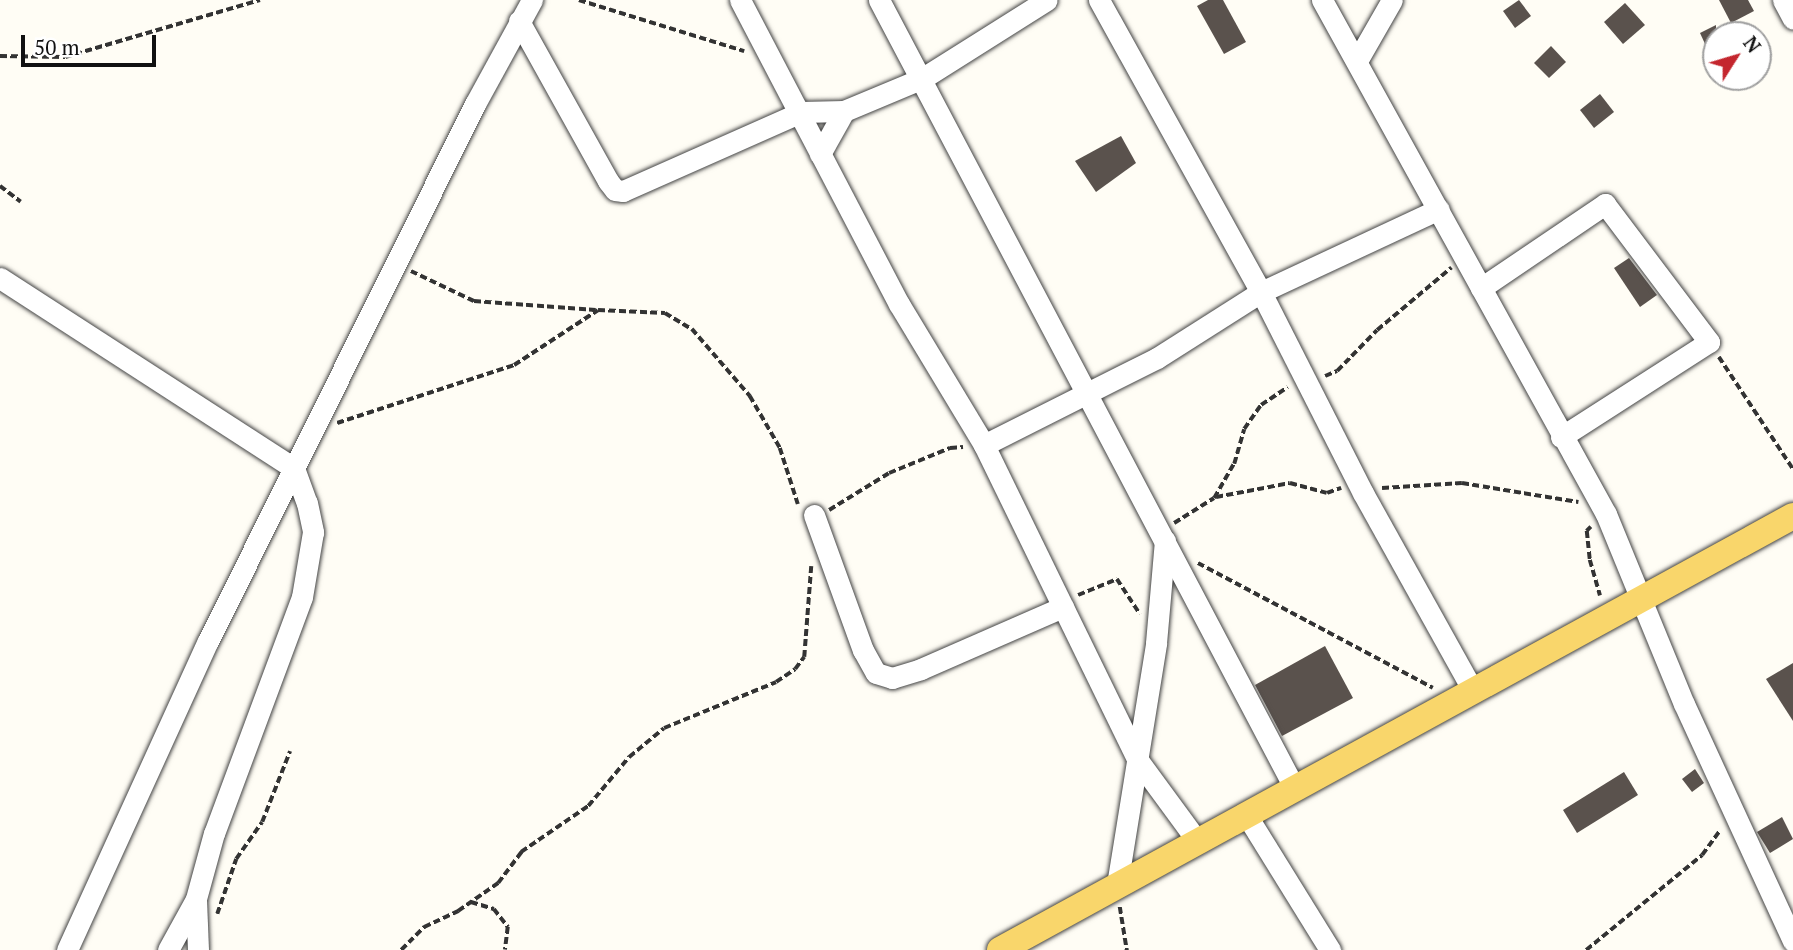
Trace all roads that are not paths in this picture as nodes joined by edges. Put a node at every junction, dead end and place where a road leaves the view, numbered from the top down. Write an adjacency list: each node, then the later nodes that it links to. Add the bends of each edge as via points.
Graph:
1 (532, 0): 10 (street)
2 (740, 0): 14 (street)
3 (878, 0): 12 (street)
4 (1047, 0): 12 (street)
5 (1099, 0): 19 (street)
6 (1322, 0): 11 (street)
7 (1392, 0): 11 (street)
8 (1783, 0): 9 (street)
9 (1793, 19)
10 (519, 21): 14 (street, via 615,190 631,189); 23 (street)
11 (1357, 61): 16 (street)
12 (923, 78): 13 (street); 20 (street, via 1033,299)
13 (844, 111): 14 (street); 15 (street)
14 (800, 112): 15 (street)
15 (820, 154): 22 (street, via 899,304)
16 (1439, 209): 18 (street); 19 (street)
17 (0, 278): 23 (street)
18 (1481, 288): 21 (street); 21 (street, via 1605,204 1709,342)
19 (1261, 292): 20 (street); 29 (street)
20 (1090, 394): 22 (street); 26 (street)
21 (1561, 436): 27 (street, via 1606,514)
22 (984, 446): 28 (street)
23 (294, 468): 35 (street, via 313,532 302,597 214,833); 37 (street, via 208,641)
24 (814, 515): 28 (street, via 863,650 876,673 892,678 921,669)
25 (1793, 516): 27 (main road)
26 (1168, 544): 30 (street); 31 (street)
27 (1641, 598): 29 (main road); 36 (street, via 1732,814)
28 (1063, 607): 30 (street)
29 (1464, 696): 31 (main road)
30 (1137, 758): 33 (street); 34 (street)
31 (1296, 789): 32 (main road)
32 (1247, 816): 33 (main road); 41 (street)
33 (1198, 842): 34 (main road)
34 (1117, 885): 40 (main road)
35 (196, 899): 38 (street); 39 (street)
36 (1793, 941)
37 (67, 950)
38 (168, 950)
39 (198, 950)
40 (1000, 950)
41 (1331, 950)

